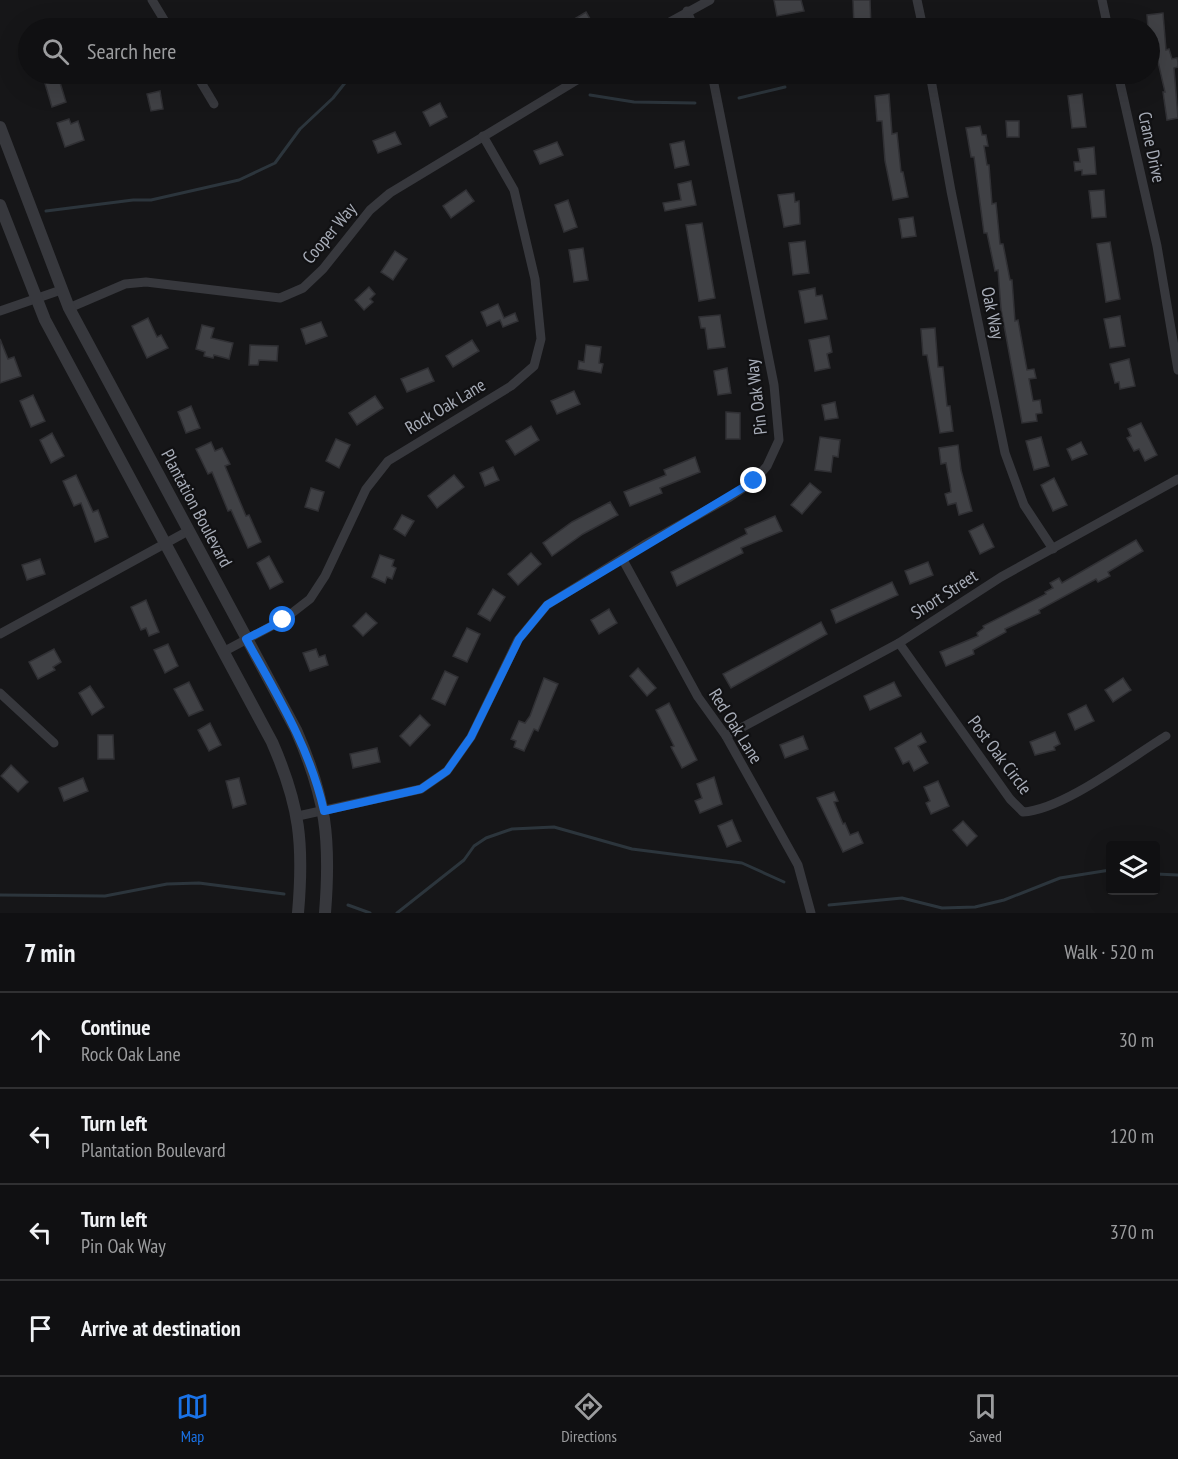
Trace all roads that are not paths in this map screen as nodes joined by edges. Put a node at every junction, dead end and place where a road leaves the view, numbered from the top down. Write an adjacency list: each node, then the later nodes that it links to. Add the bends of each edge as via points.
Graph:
1 (152, 0): 6 (street)
2 (710, 0): 5 (street)
3 (917, 0): 9 (street)
4 (1102, 0): 10 (street)
5 (687, 11): 7 (street); 8 (street)
6 (163, 18)
7 (675, 18)
8 (690, 18)
9 (920, 18)
10 (1106, 18)
11 (202, 84): 16 (street)
12 (570, 84): 18 (street, Cooper Way)
13 (714, 84): 29 (street, Pin Oak Way, via 774,385 779,440 754,481)
14 (932, 84): 28 (street, Oak Way, via 1005,453 1024,505)
15 (1120, 84): 24 (street, Crane Drive)
16 (214, 104)
17 (0, 127): 20 (street, Plantation Boulevard)
18 (483, 136): 22 (street, Cooper Way, via 390,193 370,210 323,269 303,288 280,298 146,282 126,284); 31 (street, Rock Oak Lane, via 514,190 535,279 541,339 534,366 511,386 388,461 366,489 310,599 283,620)
19 (0, 205): 21 (street)
20 (61, 290): 21 (street); 22 (street, Plantation Boulevard)
21 (35, 299): 23 (street); 27 (street)
22 (69, 308): 26 (street, Plantation Boulevard)
23 (0, 311)
24 (1178, 370)
25 (1178, 479): 28 (street, Short Street)
26 (188, 531): 27 (street); 31 (street, Plantation Boulevard)
27 (164, 543): 30 (street); 33 (street)
28 (1053, 549): 32 (street, Short Street, via 1001,577)
29 (623, 560): 35 (street, Red Oak Lane, via 698,697); 38 (street, Pin Oak Way, via 547,605 519,639 471,737 447,771 421,789)
30 (0, 634)
31 (246, 639): 33 (street, Rock Oak Lane); 38 (street, Plantation Boulevard, via 296,730 313,768)
32 (899, 643): 35 (street, Short Street); 36 (street, Post Oak Circle, via 1023,812 1039,811 1073,794)
33 (223, 652): 39 (street, via 272,742 288,778)
34 (0, 693): 37 (street)
35 (726, 736): 42 (street, Red Oak Lane, via 798,865)
36 (1166, 736)
37 (54, 743)
38 (324, 811): 39 (street, Pin Oak Way); 41 (street, Plantation Boulevard, via 328,846)
39 (298, 816): 40 (street)
40 (298, 913)
41 (325, 913)
42 (811, 913)

